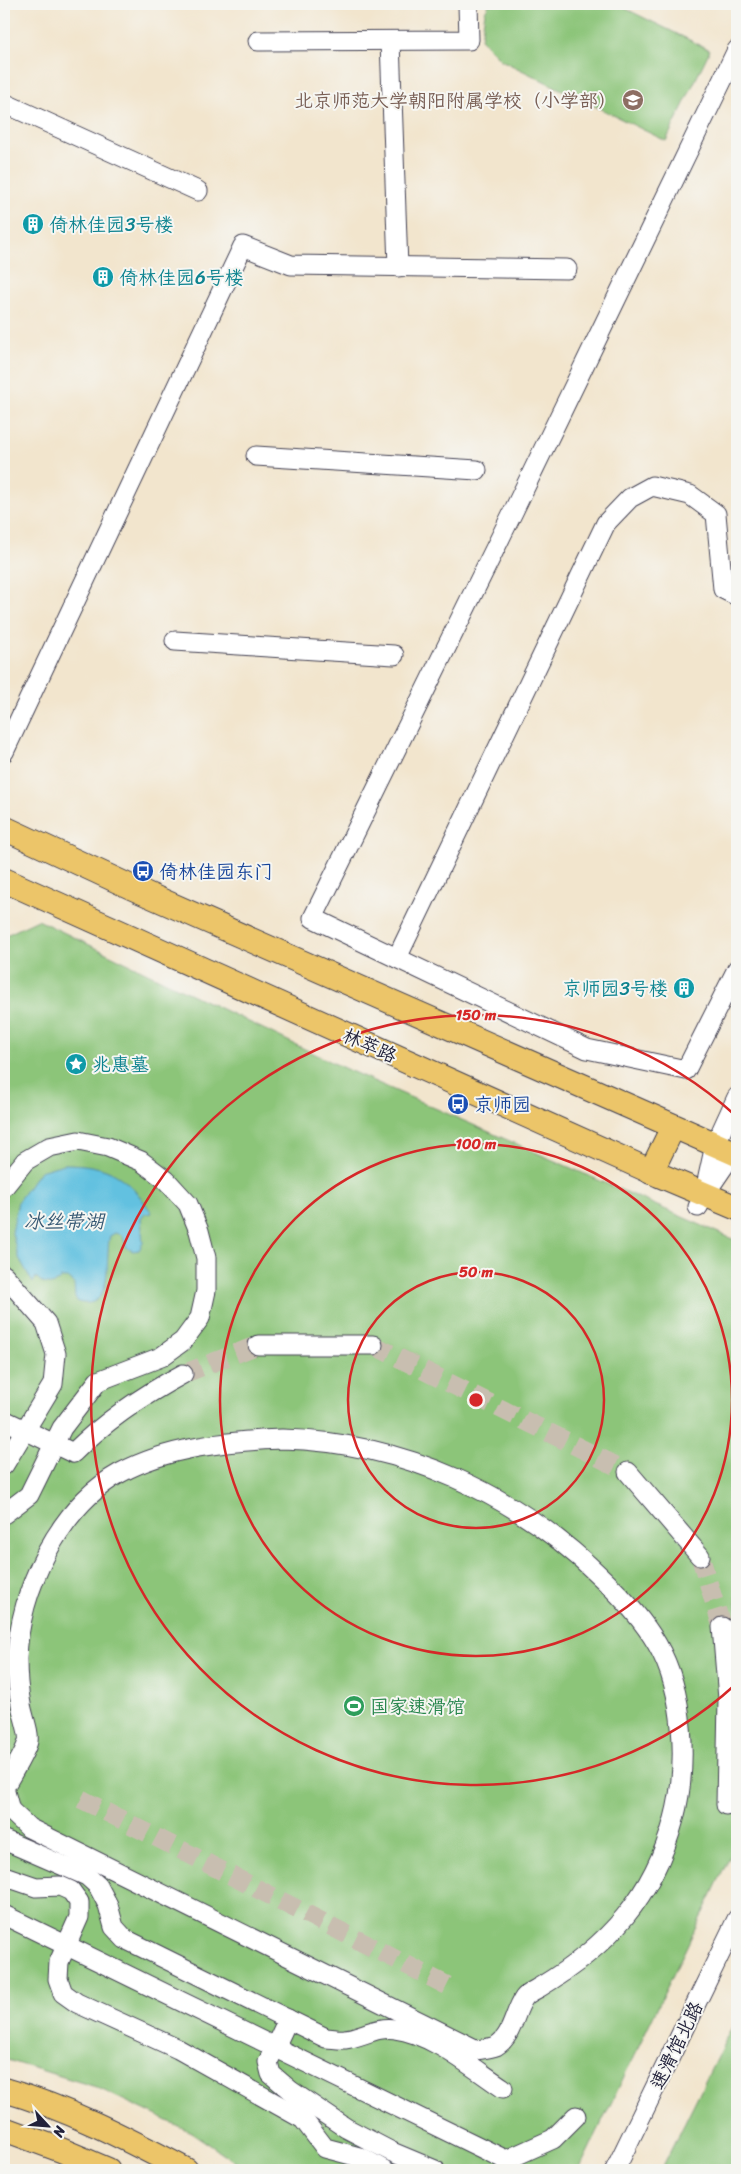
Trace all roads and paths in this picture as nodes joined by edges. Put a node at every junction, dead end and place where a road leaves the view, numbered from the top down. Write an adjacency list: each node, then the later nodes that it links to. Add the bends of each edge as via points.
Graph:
1 (468, 4): 2 (street, via 469,40)
2 (390, 40): 3 (street); 7 (street)
3 (258, 41)
4 (737, 50): 17 (street, via 313,918)
5 (4, 103): 6 (street)
6 (198, 191)
7 (398, 267): 8 (street); 14 (street, via 290,265 243,246)
8 (567, 269)
9 (256, 456): 10 (street)
10 (477, 470)
11 (737, 596): 17 (street, via 723,589 716,514 690,495 652,486 630,498 606,523)
12 (175, 641): 13 (street)
13 (394, 655)
14 (4, 752)
15 (4, 828): 20 (main road)
16 (4, 880): 22 (main road, 林萃路)
17 (397, 958): 18 (street, via 587,1049 686,1070)
18 (737, 969)
19 (737, 1097): 21 (street)
20 (673, 1127): 21 (main road); 22 (main road)
21 (731, 1150): 24 (street)
22 (651, 1172): 24 (main road, 林萃路)
23 (4, 1187): 33 (street, via 25,1161 49,1147 78,1141 108,1147 141,1161 166,1180 188,1204 206,1258 206,1291 200,1318 183,1341 161,1357 98,1381 62,1428)
24 (701, 1201): 25 (main road, 林萃路)
25 (737, 1208)
26 (4, 1275): 32 (street, via 46,1323 56,1354 53,1384)
27 (258, 1345): 28 (street)
28 (373, 1345)
29 (183, 1374): 33 (street, via 119,1413 72,1453)
30 (4, 1411): 32 (street)
31 (4, 1420): 32 (street)
32 (25, 1431): 33 (street); 34 (street)
33 (54, 1444): 36 (street, via 29,1495)
34 (4, 1465)
35 (628, 1472): 37 (street)
36 (4, 1514)
37 (700, 1556)
38 (722, 1627): 40 (street, via 728,1699)
39 (26, 1727): 39 (street, via 29,1740 4,1788 10,1810 29,1828 477,2050 496,2046 508,2033 525,1996 593,1951 633,1906 650,1881 669,1836 682,1763 682,1739 674,1690 657,1644 626,1601 558,1539 499,1499 436,1470 370,1450 302,1439 240,1441 180,1452 120,1474 88,1499 48,1549 23,1613 18,1666)
40 (726, 1805)
41 (4, 1840): 45 (street, via 87,1876 98,1886 114,1927 125,1938)
42 (4, 1876): 52 (street, via 36,1888 60,1886 71,1891 79,1902 79,1918 59,1962 58,1979 63,1994 178,2049 303,2119 325,2148 363,2158)
43 (4, 1915): 48 (street, via 506,2160 553,2138)
44 (737, 1919): 54 (street, 速滑馆北路)
45 (288, 2019): 46 (street, via 326,2038 345,2039 394,2028 418,2035); 53 (street, via 268,2062 271,2074 346,2128)
46 (503, 2088)
47 (4, 2090): 51 (main road, via 47,2104 121,2136)
48 (576, 2116)
49 (4, 2129): 50 (main road)
50 (108, 2170)
51 (186, 2170)
52 (384, 2170)
53 (435, 2170)
54 (615, 2170)

